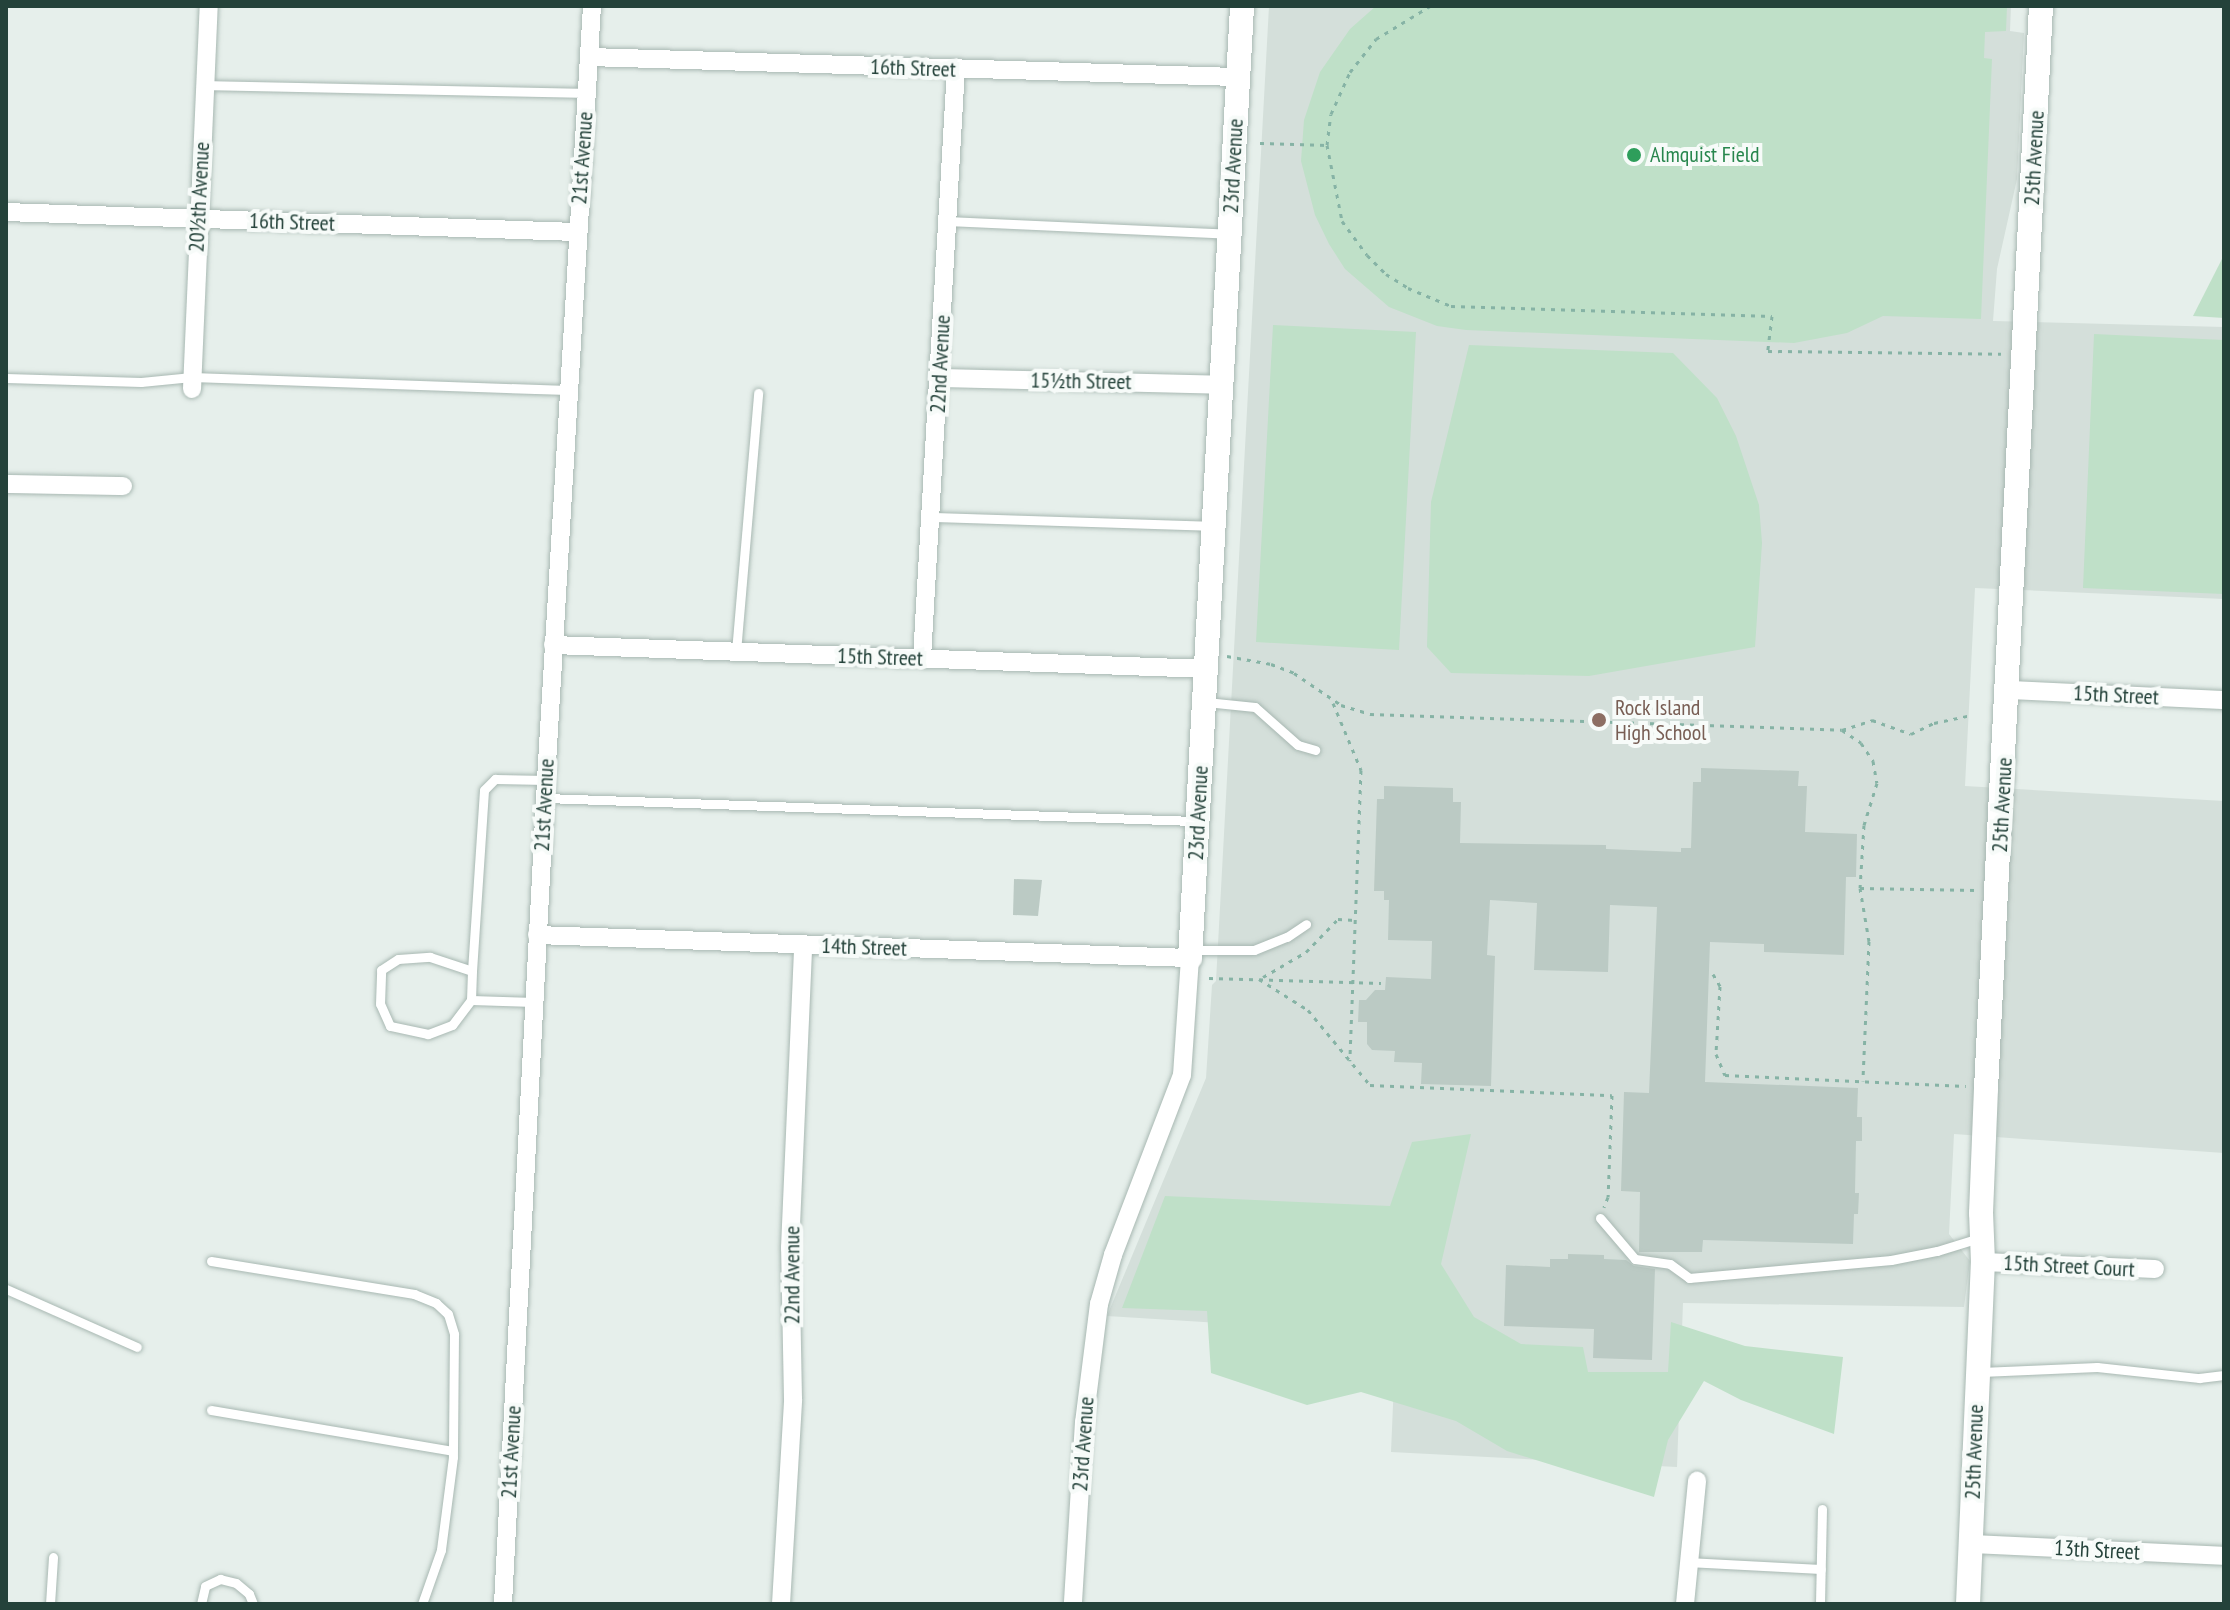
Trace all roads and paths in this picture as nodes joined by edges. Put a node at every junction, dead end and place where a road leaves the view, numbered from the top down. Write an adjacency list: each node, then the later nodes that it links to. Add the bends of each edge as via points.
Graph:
1 (209, 6): 9 (street, 20½th Avenue)
2 (592, 6): 6 (street, 21st Avenue)
3 (1242, 6): 8 (street, 23rd Avenue)
4 (1430, 6): 12 (path, via 1391,28 1361,56 1339,90)
5 (2041, 6): 18 (street, 25th Avenue)
6 (589, 57): 7 (street, 16th Street); 10 (street, 21st Avenue)
7 (956, 69): 8 (street, 16th Street); 15 (street, 22nd Avenue)
8 (1237, 77): 17 (street, 23rd Avenue)
9 (205, 85): 10 (lane); 14 (street, 20½th Avenue)
10 (586, 93): 16 (street, 21st Avenue)
11 (1260, 143): 12 (path)
12 (1327, 145): 18 (path, via 1342,221 1367,255 1408,288 1451,306 1772,316 1768,351)
13 (6, 212): 14 (street, 16th Street)
14 (197, 219): 16 (street, 16th Street); 21 (street, 20½th Avenue)
15 (946, 221): 17 (lane); 20 (street, 22nd Avenue)
16 (577, 232): 23 (street, 21st Avenue)
17 (1230, 234): 22 (street, 23rd Avenue)
18 (2024, 354): 33 (street, 25th Avenue)
19 (6, 378): 21 (lane)
20 (940, 378): 22 (street, 15½th Street); 27 (street, 22nd Avenue)
21 (192, 383): 23 (lane)
22 (1222, 385): 28 (street, 23rd Avenue)
23 (568, 390): 29 (street, 21st Avenue)
24 (758, 393): 30 (lane)
25 (6, 484): 26 (street)
26 (123, 486)
27 (931, 517): 28 (lane); 31 (street, 22nd Avenue)
28 (1214, 526): 32 (street, 23rd Avenue)
29 (553, 645): 30 (street, 15th Street); 40 (street, 21st Avenue)
30 (736, 652): 31 (street, 15th Street)
31 (922, 658): 32 (street, 15th Street)
32 (1217, 662): 34 (path, via 1271,664); 36 (street, 23rd Avenue)
33 (2009, 690): 35 (street, 15th Street); 43 (street, 25th Avenue)
34 (1332, 700): 38 (path, via 1370,714); 44 (path, via 1361,770)
35 (2224, 700)
36 (1205, 702): 39 (lane, via 1255,707 1298,745); 41 (street, 23rd Avenue)
37 (1972, 715): 38 (path, via 1911,734 1872,720)
38 (1842, 730): 42 (path, via 1861,743 1873,761 1877,783 1864,825)
39 (1315, 750)
40 (545, 789): 41 (lane); 46 (street, 21st Avenue); 49 (lane, via 495,779 484,790)
41 (1198, 821): 48 (street, 23rd Avenue)
42 (1860, 888): 43 (path); 58 (path, via 1869,941)
43 (1997, 890): 59 (street, 25th Avenue)
44 (1355, 920): 52 (path, via 1338,919 1306,952); 53 (path)
45 (1306, 924): 48 (lane, via 1254,950)
46 (537, 935): 47 (street, 14th Street); 56 (street, 21st Avenue)
47 (803, 945): 48 (street, 14th Street); 83 (street, 22nd Avenue, via 790,1248 793,1399)
48 (1190, 954): 84 (street, 23rd Avenue, via 1182,1075 1099,1304 1084,1422)
49 (472, 971): 55 (lane); 55 (lane, via 430,957 398,959 381,970 380,1004 390,1026 428,1034 452,1025)
50 (1713, 974): 58 (path, via 1720,986 1716,1054 1725,1075)
51 (1209, 978): 52 (path)
52 (1259, 979): 53 (path); 57 (path, via 1308,1010)
53 (1353, 981): 54 (path); 57 (path)
54 (1381, 983)
55 (471, 1000): 56 (lane)
56 (534, 1002): 82 (street, 21st Avenue)
57 (1350, 1061): 60 (path, via 1370,1085 1612,1095 1608,1197)
58 (1863, 1081): 59 (path)
59 (1986, 1088): 61 (street, 25th Avenue)
60 (1600, 1218): 61 (lane, via 1635,1259 1670,1264 1689,1278 1891,1260)
61 (1982, 1237): 63 (street, 25th Avenue)
62 (211, 1261): 70 (lane, via 414,1294 436,1303 448,1314 454,1334)
63 (1983, 1262): 64 (street, 15th Street Court); 67 (street, 25th Avenue)
64 (2155, 1269)
65 (6, 1289): 66 (lane)
66 (137, 1347)
67 (1976, 1372): 68 (lane, via 2097,1367 2199,1378); 73 (street, 25th Avenue)
68 (2224, 1375)
69 (211, 1410): 70 (lane)
70 (453, 1451): 81 (lane, via 441,1550)
71 (1697, 1481): 76 (street)
72 (1822, 1509): 77 (lane)
73 (1971, 1544): 74 (street, 13th Street); 87 (street, 25th Avenue)
74 (2224, 1556)
75 (53, 1557): 78 (lane)
76 (1687, 1562): 77 (lane); 85 (street)
77 (1821, 1569): 86 (lane)
78 (50, 1604)
79 (201, 1604): 80 (lane, via 205,1586 220,1579 236,1583)
80 (253, 1604)
81 (422, 1604)
82 (503, 1604)
83 (781, 1604)
84 (1073, 1604)
85 (1685, 1604)
86 (1820, 1604)
87 (1968, 1604)

